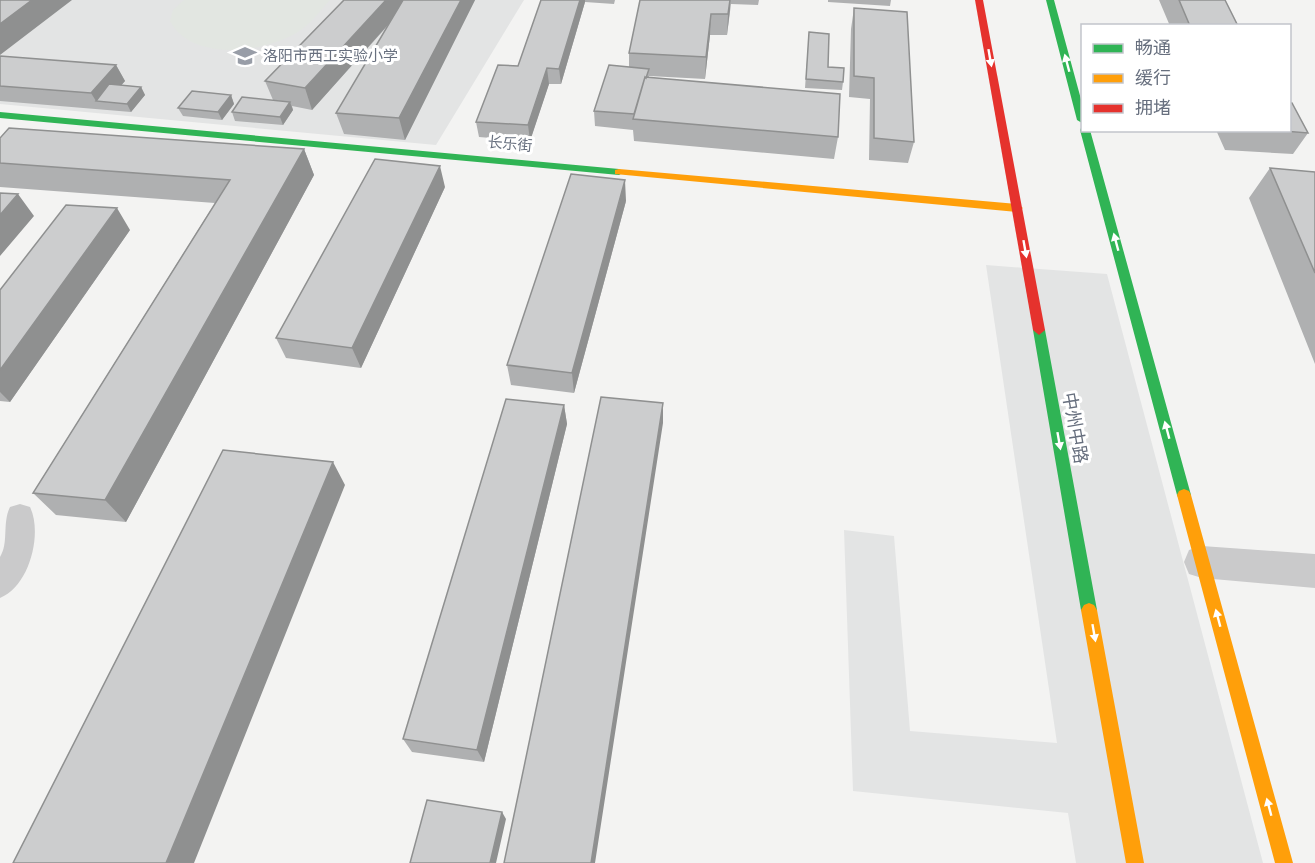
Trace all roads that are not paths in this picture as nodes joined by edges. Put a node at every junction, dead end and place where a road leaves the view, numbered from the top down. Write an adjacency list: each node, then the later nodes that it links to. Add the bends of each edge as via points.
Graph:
1 (980, 0): 6 (main road, 中州中路, one-way to 6)
2 (1050, 0): 3 (main road, one-way to 2)
3 (1081, 113)
4 (0, 115): 6 (main road, 长乐街)
5 (1086, 132): 8 (main road, one-way to 5)
6 (1017, 208): 11 (main road, 中州中路, one-way to 11)
7 (20, 516): 10 (lane, via 18,555)
8 (1202, 562): 9 (street); 12 (main road, one-way to 8)
9 (1315, 571)
10 (0, 584)
11 (1135, 863)
12 (1284, 863)

